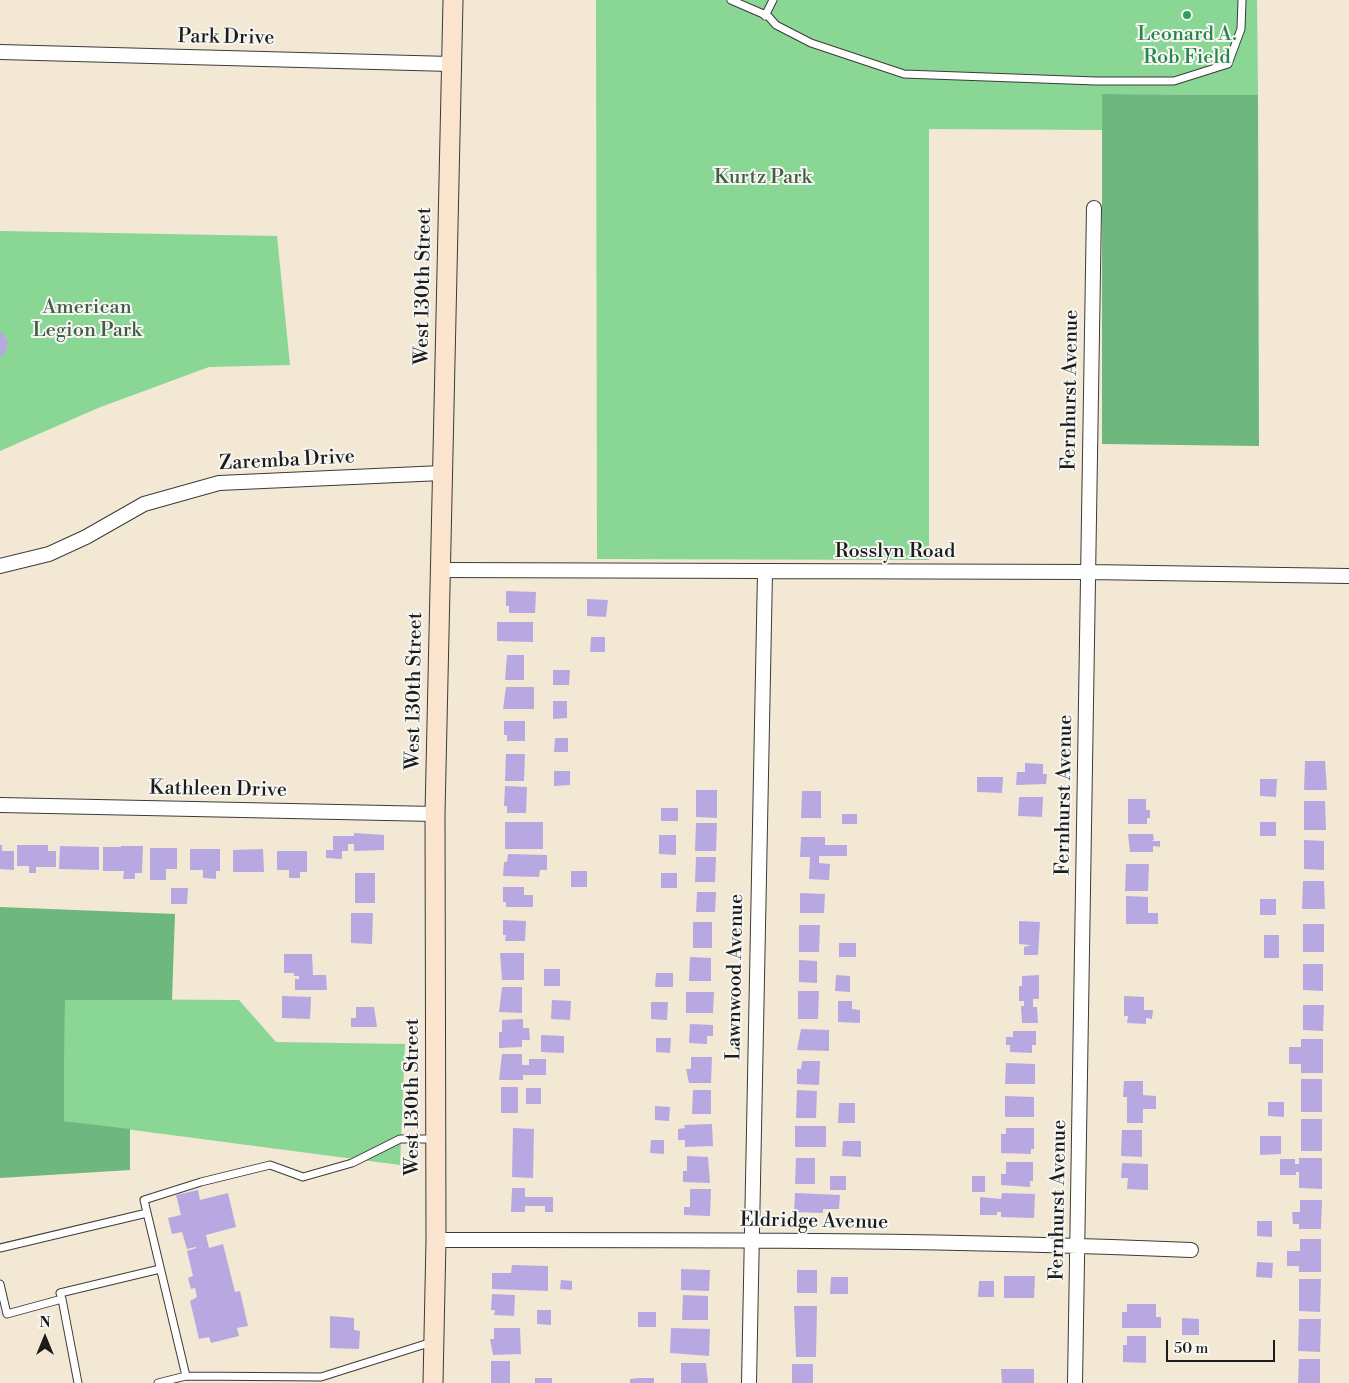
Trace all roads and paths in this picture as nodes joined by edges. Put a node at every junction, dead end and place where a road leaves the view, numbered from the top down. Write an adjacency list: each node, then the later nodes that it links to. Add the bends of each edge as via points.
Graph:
1 (453, 0): 7 (main road, West 130th Street)
2 (731, 0): 5 (lane)
3 (773, 0): 5 (lane)
4 (1242, 0): 5 (lane, via 1240,29 1228,64 1174,81 904,74 811,43)
5 (765, 16)
6 (0, 52): 7 (street, Park Drive)
7 (451, 64): 9 (main road, West 130th Street)
8 (1094, 208): 13 (street, Fernhurst Avenue)
9 (442, 473): 10 (street, Zaremba Drive, via 219,483 144,504 49,554); 11 (main road, West 130th Street)
10 (0, 566)
11 (440, 570): 12 (street, Rosslyn Road); 16 (main road, West 130th Street)
12 (765, 572): 13 (street, Rosslyn Road); 20 (street, Lawnwood Avenue)
13 (1088, 572): 14 (street, Rosslyn Road); 21 (street, Fernhurst Avenue)
14 (1349, 576)
15 (0, 805): 16 (street, Kathleen Drive)
16 (435, 814): 17 (main road, West 130th Street)
17 (436, 1139): 18 (lane, via 400,1139 352,1163 303,1177 270,1165 201,1182 144,1200); 19 (main road, West 130th Street)
18 (147, 1213): 22 (lane); 24 (lane)
19 (436, 1240): 20 (street, Eldridge Avenue); 27 (main road, West 130th Street)
20 (750, 1240): 21 (street, Eldridge Avenue); 32 (street, Lawnwood Avenue)
21 (1079, 1245): 23 (street, Eldridge Avenue); 33 (street, Fernhurst Avenue)
22 (0, 1248)
23 (1191, 1250)
24 (160, 1269): 26 (lane, via 60,1293); 28 (lane)
25 (0, 1284): 26 (lane, via 7,1314)
26 (62, 1299): 29 (lane)
27 (434, 1342): 28 (lane, via 321,1378); 31 (main road, West 130th Street)
28 (186, 1376): 30 (lane)
29 (78, 1383)
30 (158, 1383)
31 (433, 1383)
32 (749, 1383)
33 (1075, 1383)

